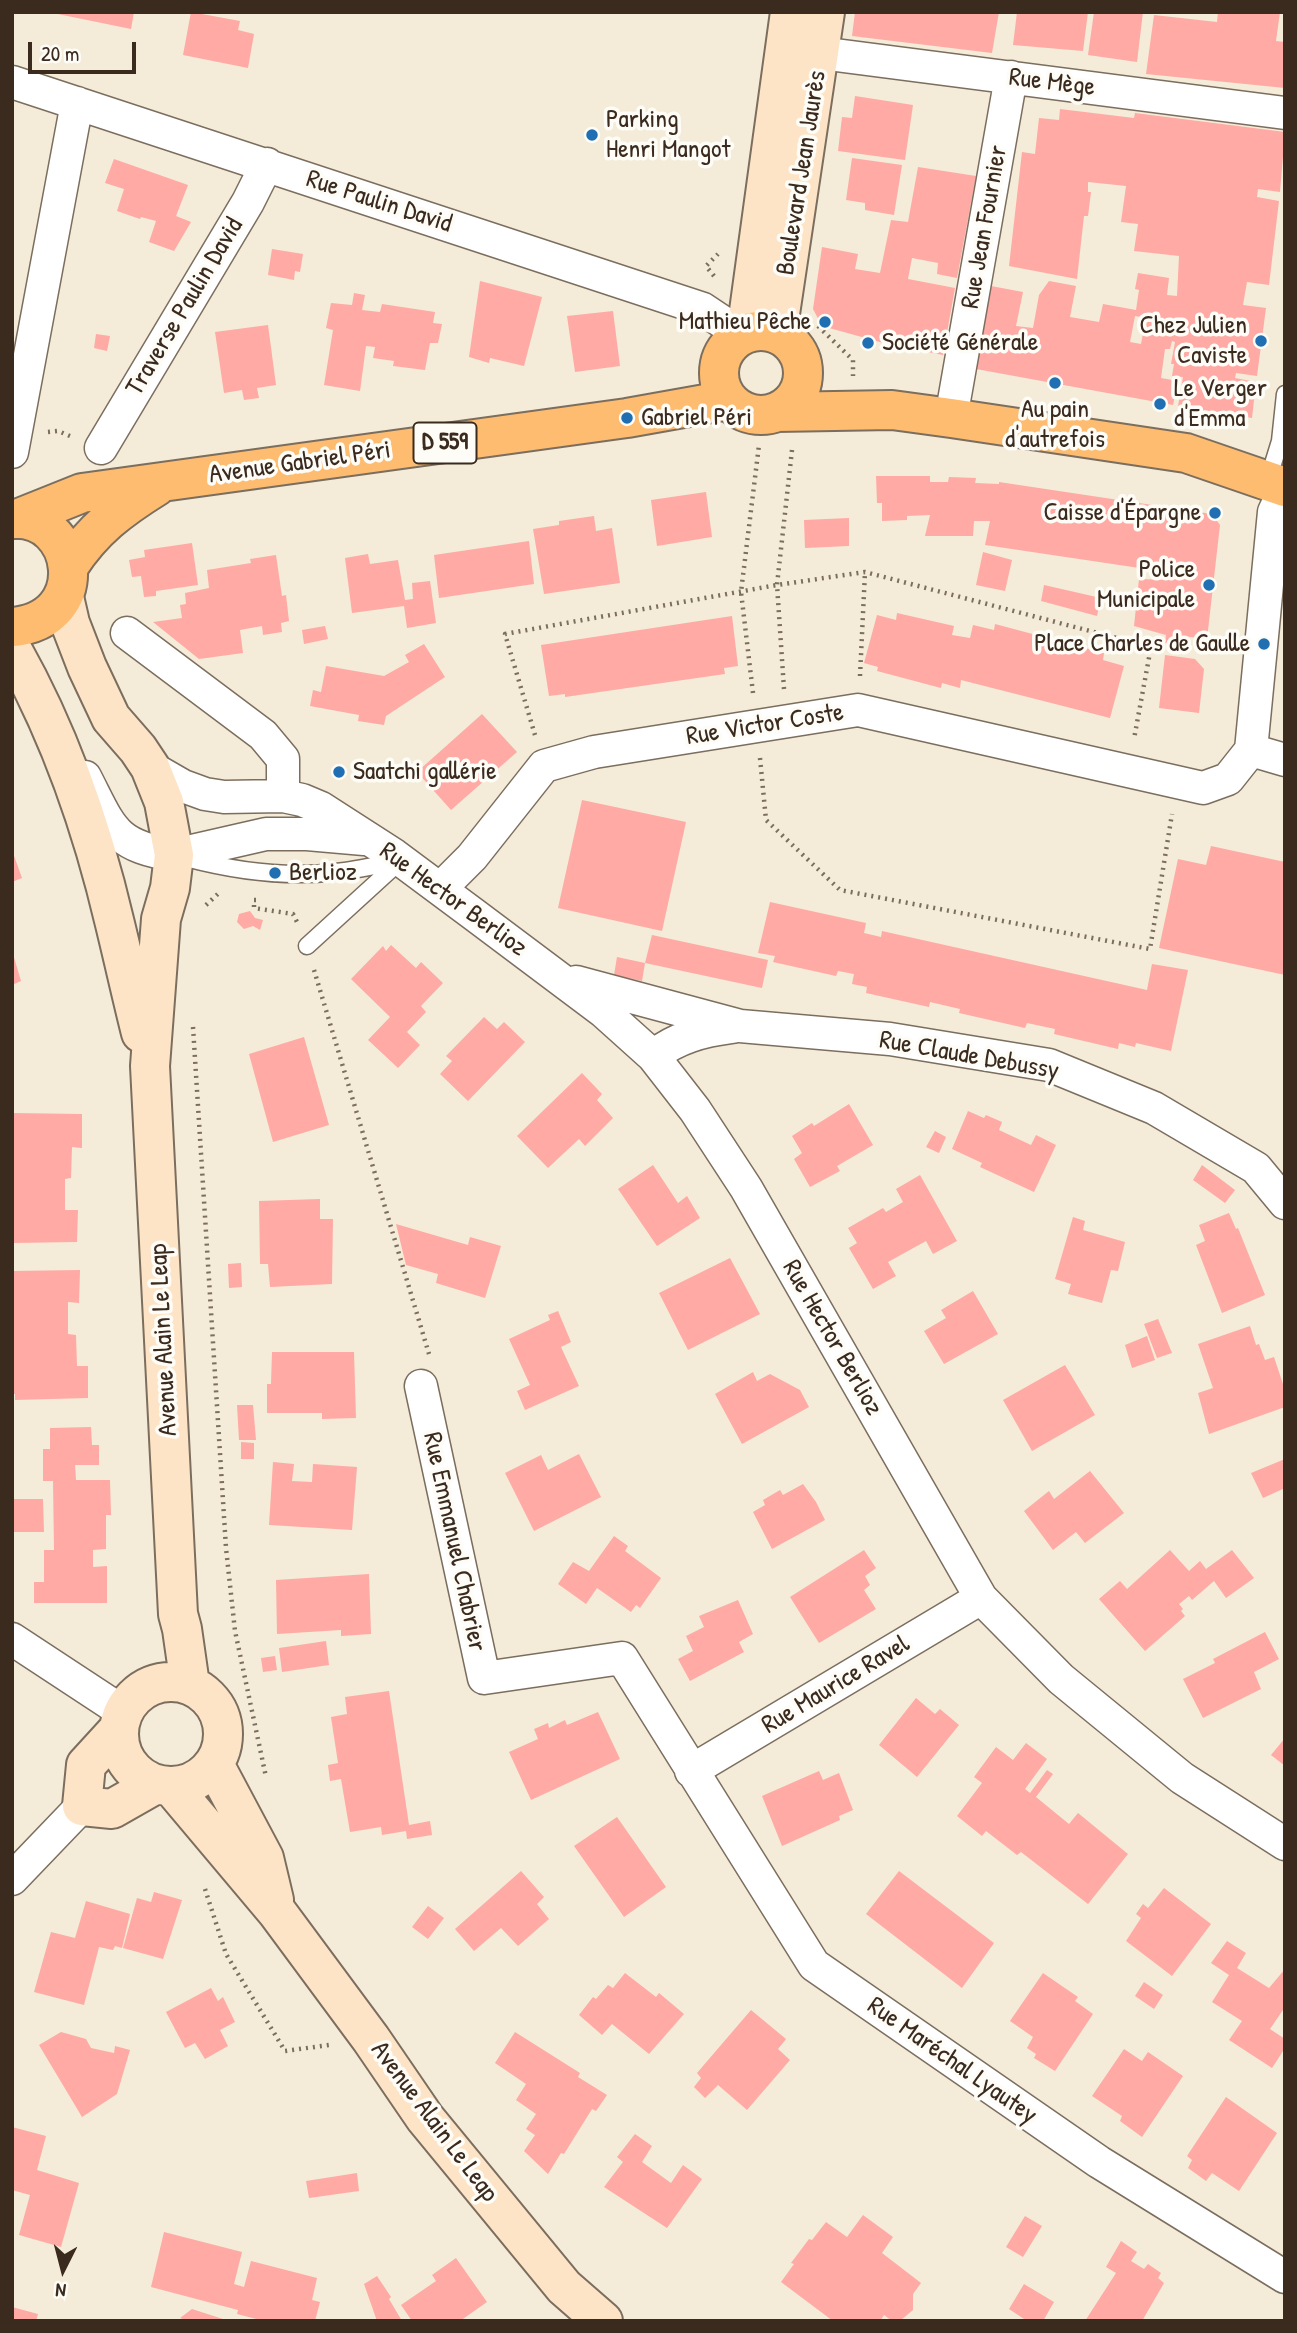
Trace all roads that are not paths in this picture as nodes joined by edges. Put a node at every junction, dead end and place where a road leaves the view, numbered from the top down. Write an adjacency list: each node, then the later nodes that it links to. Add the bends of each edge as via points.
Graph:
1 (790, 12): 9 (street, Boulevard Jean Jaurès)
2 (825, 12): 3 (street, Boulevard Jean Jaurès)
3 (820, 54): 4 (street, Rue Mège); 9 (street, Boulevard Jean Jaurès)
4 (1011, 77): 7 (street, Rue Mège); 13 (street, Rue Jean Fournier)
5 (12, 82): 6 (street, Rue Paulin David)
6 (77, 103): 8 (street, Rue Paulin David); 16 (street)
7 (1285, 113)
8 (267, 164): 9 (street, Rue Paulin David, via 703,309 727,325); 15 (street, Traverse Paulin David)
9 (765, 339): 11 (main road, via 727,347 718,373); 12 (main road, via 824,380); 14 (main road, via 804,368)
10 (1285, 394): 18 (lane)
11 (728, 400): 14 (main road, via 738,409 764,415); 17 (main road, Avenue Gabriel Péri / D 559)
12 (892, 410): 13 (main road); 14 (main road)
13 (951, 418): 18 (main road, via 1186,453)
14 (785, 428)
15 (101, 448)
16 (12, 453)
17 (162, 483): 19 (main road, Avenue Gabriel Péri / D 559, via 82,493); 20 (main road, Avenue Gabriel Péri / D 559, via 126,506 85,542)
18 (1279, 485): 25 (street)
19 (15, 519): 20 (main road, via 36,523 52,533 63,548)
20 (66, 582): 21 (main road, Avenue Gabriel Péri, via 54,610 42,620); 27 (street, Avenue Alain Le Leap, via 70,623 87,667 111,718)
21 (12, 626)
22 (127, 633): 28 (street, via 264,735 283,759)
23 (12, 649): 24 (street, Avenue Alain Le Leap)
24 (54, 738): 30 (street, Rue Hector Berlioz, via 84,775 111,827 133,845); 37 (street, Avenue Alain Le Leap, via 89,828)
25 (1251, 750): 26 (street); 32 (street, Rue Victor Coste, via 1228,779 1203,788 858,710 594,752 544,766 472,857)
26 (1285, 760)
27 (150, 767): 28 (street, Rue Hector Berlioz, via 205,794); 30 (street, Avenue Alain Le Leap, via 164,802)
28 (283, 796): 29 (street, Rue Hector Berlioz, via 321,808)
29 (369, 839): 30 (street, Rue Hector Berlioz, via 266,834); 31 (street, Rue Hector Berlioz)
30 (174, 855): 31 (lane, via 227,869 300,874); 37 (street, Avenue Alain Le Leap, via 161,919)
31 (401, 861): 32 (street, Rue Hector Berlioz); 33 (lane)
32 (440, 889): 34 (street, Rue Hector Berlioz)
33 (307, 946)
34 (556, 976): 35 (street, Rue Claude Debussy); 36 (street, Rue Hector Berlioz)
35 (740, 1026): 36 (street, Rue Claude Debussy, via 703,1031 674,1041); 38 (street, Rue Claude Debussy, via 890,1039 1049,1065 1154,1108 1256,1168)
36 (653, 1056): 40 (street, Rue Hector Berlioz, via 746,1188)
37 (150, 1066): 41 (street, Avenue Alain Le Leap)
38 (1285, 1203)
39 (421, 1385): 47 (street, Rue Emmanuel Chabrier, via 484,1678 622,1658)
40 (981, 1598): 47 (street, Rue Maurice Ravel); 50 (street, Rue Hector Berlioz, via 1061,1679 1182,1778)
41 (178, 1614): 43 (street, Avenue Alain Le Leap); 44 (street, Avenue Alain Le Leap)
42 (12, 1639): 45 (street)
43 (152, 1685): 44 (street); 45 (street, via 131,1699)
44 (190, 1685): 46 (street, via 204,1692 221,1719 221,1750)
45 (120, 1721): 48 (street, via 120,1748 128,1764 140,1776); 49 (street, via 86,1765)
46 (214, 1764): 48 (street, via 187,1784); 52 (street, Avenue Alain Le Leap, via 264,1858)
47 (691, 1771): 53 (street, Rue Maréchal Lyautey, via 814,1965 1099,2162)
48 (163, 1785): 49 (street, via 112,1809); 52 (street, Avenue Alain Le Leap)
49 (82, 1806): 51 (street)
50 (1285, 1844)
51 (12, 1879)
52 (277, 1912): 54 (street, Avenue Alain Le Leap, via 434,2129 564,2287)
53 (1285, 2277)
54 (603, 2321)

